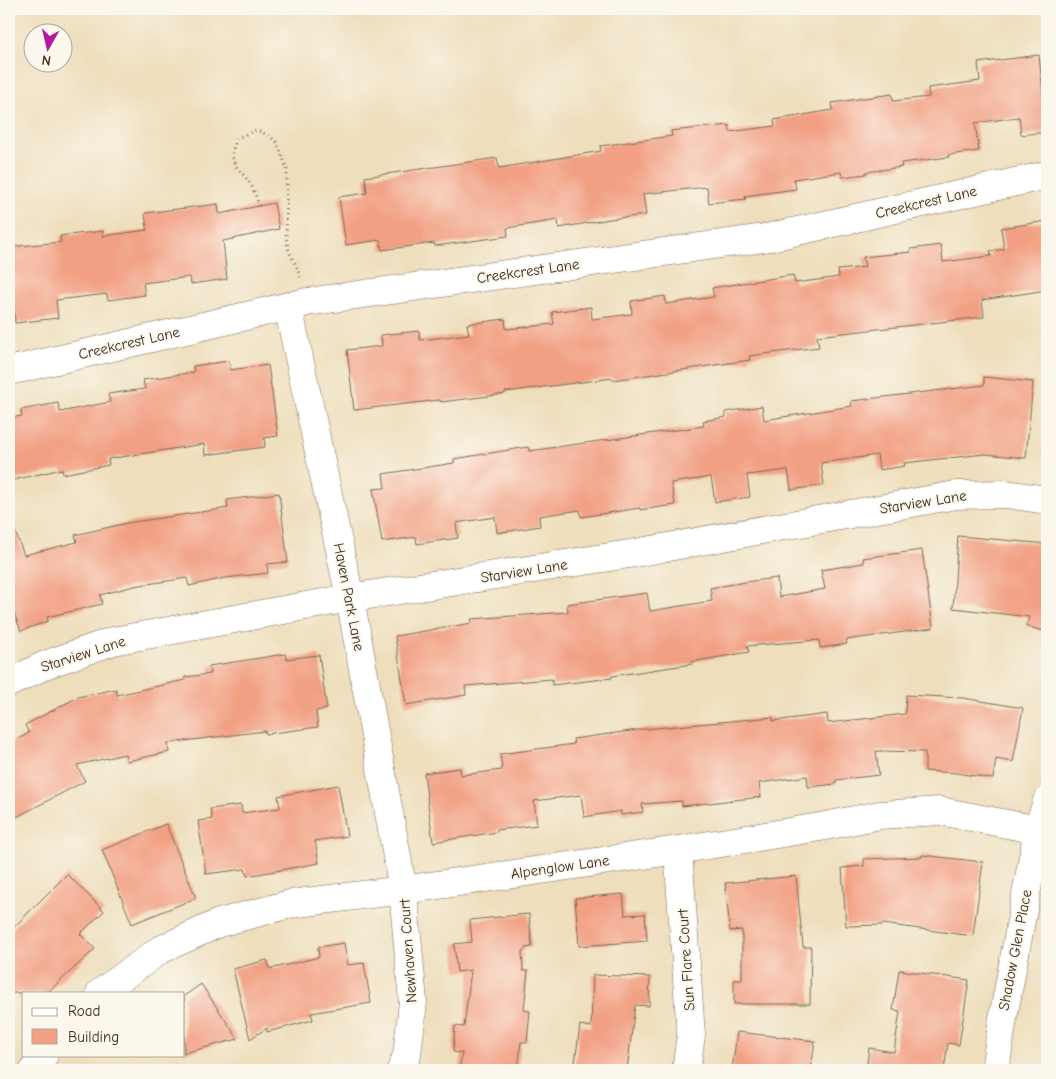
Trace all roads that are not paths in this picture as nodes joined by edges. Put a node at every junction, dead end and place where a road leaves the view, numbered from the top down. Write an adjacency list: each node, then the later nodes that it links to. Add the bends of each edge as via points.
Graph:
1 (1047, 175): 2 (street, Creekcrest Lane, via 771,237)
2 (298, 304): 3 (street, Creekcrest Lane); 5 (street, Haven Park Lane)
3 (9, 371)
4 (1047, 500): 5 (street, Starview Lane, via 1006,494 956,495 635,553)
5 (350, 598): 6 (street, Starview Lane, via 113,641 45,664); 10 (street, Haven Park Lane)
6 (9, 683)
7 (1047, 802): 8 (street, Shadow Glen Place)
8 (1038, 830): 9 (street, Alpenglow Lane, via 940,810 880,815 820,828); 16 (street, Shadow Glen Place)
9 (678, 850): 10 (street, Alpenglow Lane); 15 (street, Sun Flare Court, via 691,1035)
10 (404, 890): 11 (street, Alpenglow Lane, via 290,904 219,923 160,950); 14 (street, Newhaven Court, via 413,1002 407,1055)
11 (101, 992)
12 (43, 1056): 13 (street)
13 (34, 1070)
14 (401, 1070)
15 (686, 1070)
16 (995, 1070)

